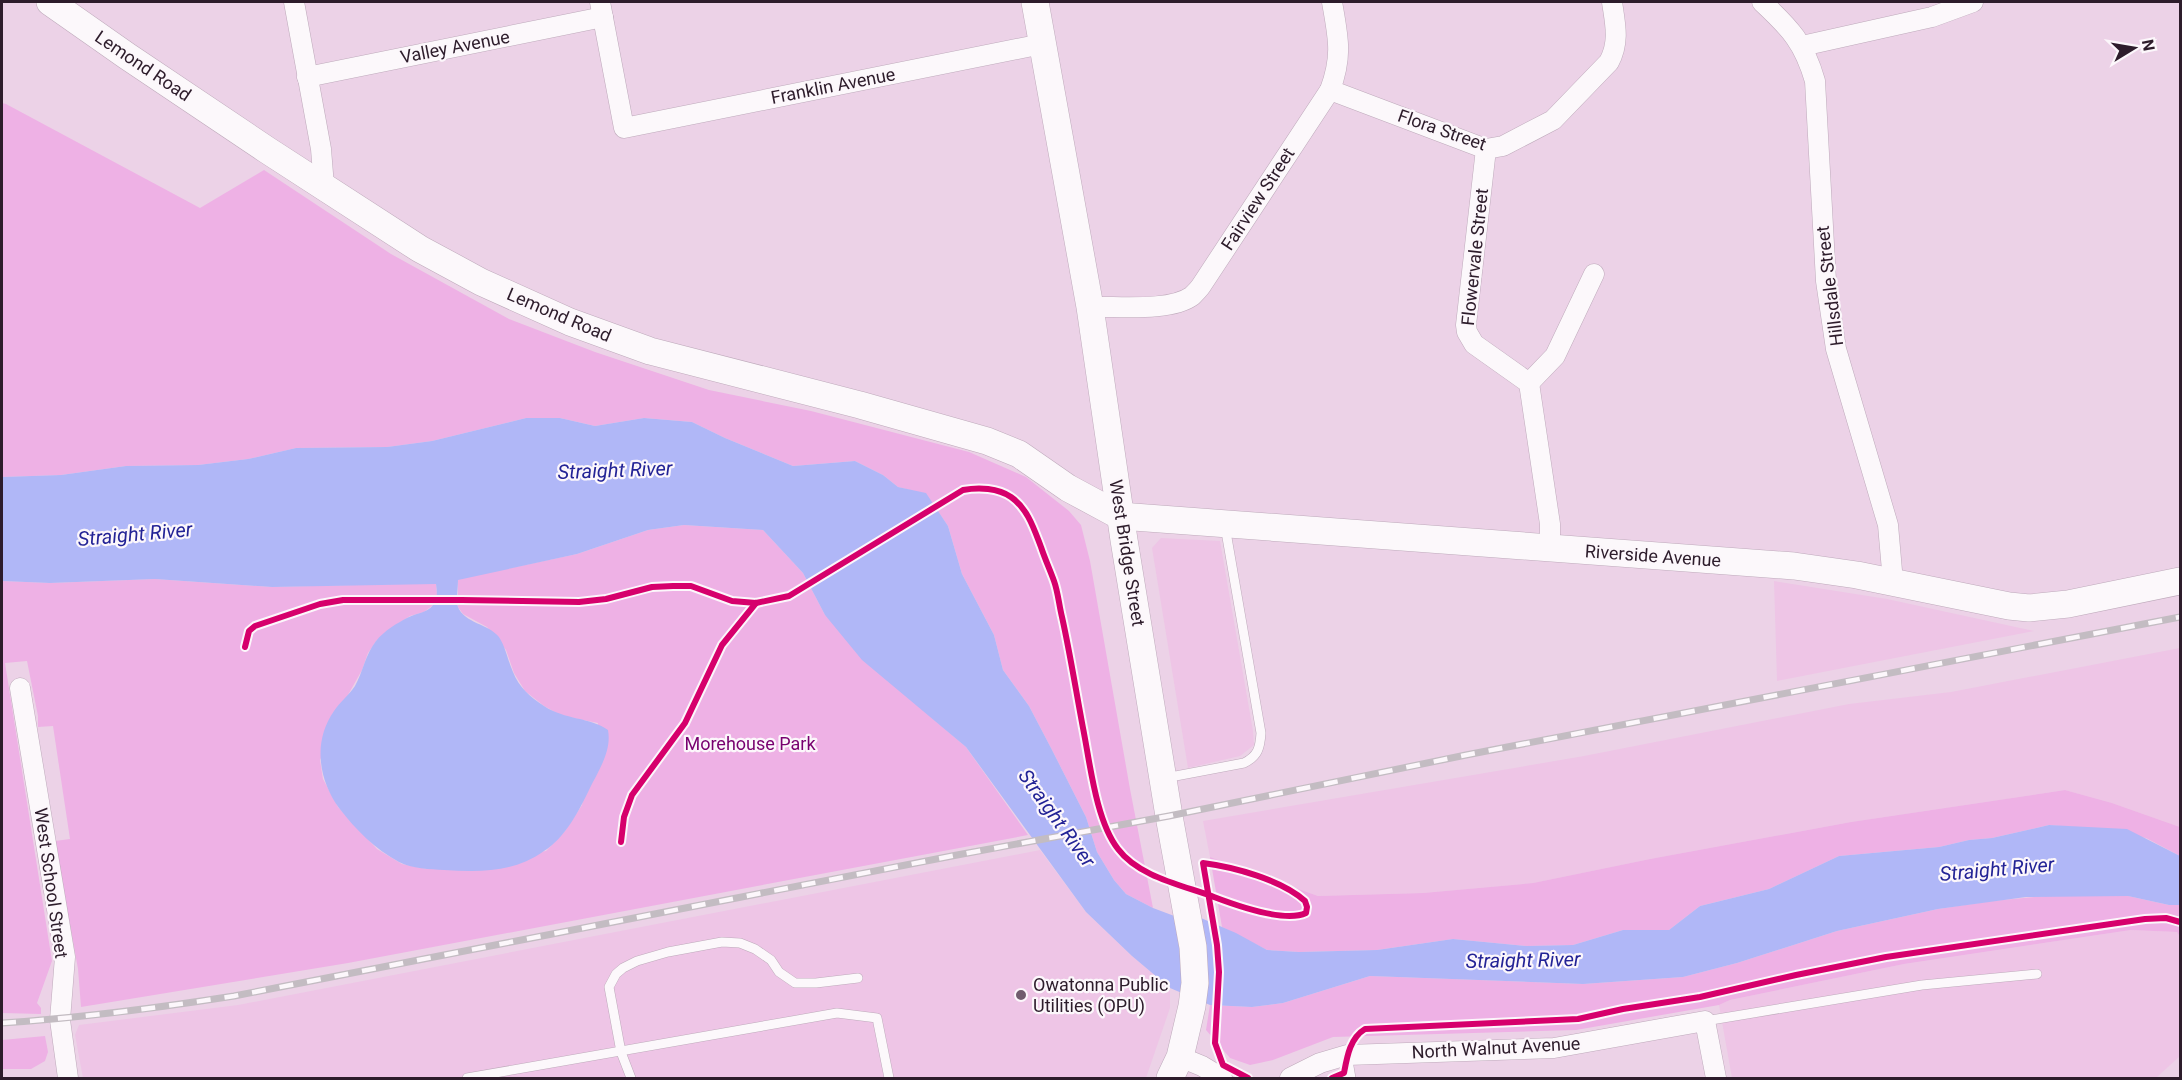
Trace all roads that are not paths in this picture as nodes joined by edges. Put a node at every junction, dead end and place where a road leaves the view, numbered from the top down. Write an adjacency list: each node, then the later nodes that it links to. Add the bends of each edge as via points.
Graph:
1 (50, 2): 14 (street, Lemond Road)
2 (294, 2): 11 (street)
3 (1035, 2): 9 (street, West Bridge Street)
4 (1332, 2): 12 (street, Fairview Street, via 1339,57)
5 (1612, 2): 13 (street, Flora Street, via 1617,30 1615,52 1609,62 1553,120 1503,146)
6 (1762, 2): 10 (street, Hillsdale Street)
7 (1973, 2): 10 (street, via 1932,16)
8 (602, 9): 9 (street, Franklin Avenue, via 624,128); 11 (street, Valley Avenue)
9 (1042, 44): 16 (street, West Bridge Street)
10 (1802, 46): 22 (street, Hillsdale Street, via 1815,81 1829,313 1888,525)
11 (307, 77): 14 (street)
12 (1330, 90): 13 (street, Flora Street); 16 (street, Fairview Street, via 1192,296 1165,305)
13 (1486, 148): 17 (street, Flowervale Street, via 1467,332 1474,344)
14 (324, 186): 18 (street, Lemond Road, via 420,249 570,322 650,351 987,441 1019,454 1068,488)
15 (1594, 274): 17 (street, via 1555,356)
16 (1090, 307): 18 (street, West Bridge Street)
17 (1529, 383): 20 (street, via 1550,524)
18 (1120, 516): 19 (street, Riverside Avenue); 24 (street, West Bridge Street)
19 (1225, 525): 20 (street, Riverside Avenue); 24 (lane, via 1261,733 1258,753 1244,763)
20 (1550, 549): 22 (street, Riverside Avenue, via 1794,566)
21 (2181, 581): 22 (street, Riverside Avenue, via 2030,608)
22 (1893, 582)
23 (20, 688): 31 (street, West School Street, via 64,957 60,1020)
24 (1163, 778): 30 (street, West Bridge Street, via 1194,968 1189,1025)
25 (2037, 974): 27 (lane, via 1922,985)
26 (858, 978): 28 (lane, via 795,983 779,972 771,960 740,943 723,942 637,961 616,974 609,987)
27 (1705, 1021): 29 (street, North Walnut Avenue, via 1554,1048); 38 (street)
28 (621, 1051): 32 (lane); 33 (lane); 34 (lane, via 837,1013 876,1018)
29 (1347, 1055): 36 (street, North Walnut Avenue); 37 (lane)
30 (1175, 1068): 35 (street, West Bridge Street, via 1202,1066)
31 (68, 1078)
32 (467, 1078)
33 (631, 1078)
34 (889, 1078)
35 (1221, 1078)
36 (1290, 1078)
37 (1351, 1078)
38 (1716, 1078)

